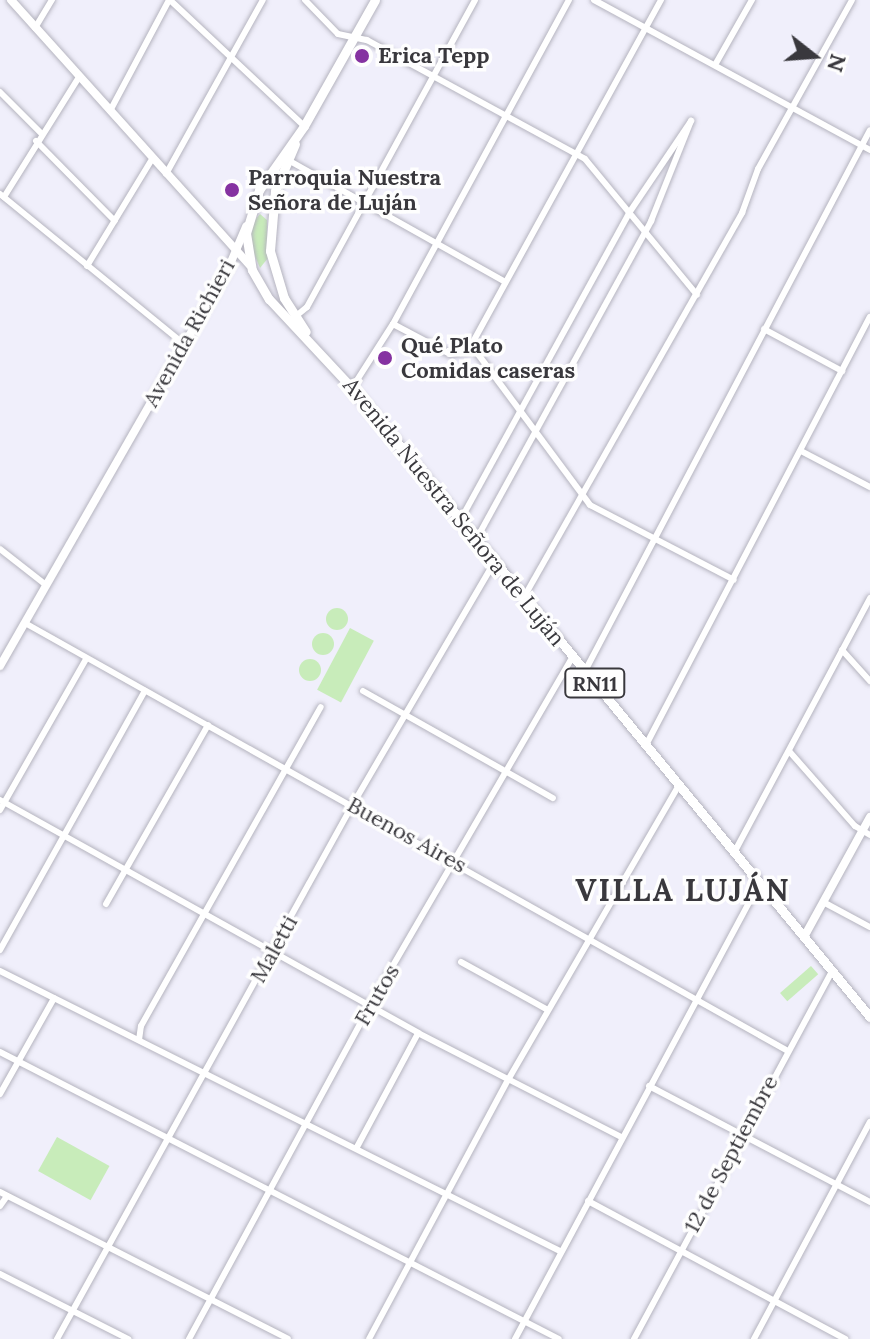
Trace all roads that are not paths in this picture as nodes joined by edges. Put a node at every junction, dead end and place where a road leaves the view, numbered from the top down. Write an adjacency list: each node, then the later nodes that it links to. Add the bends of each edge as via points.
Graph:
1 (11, 0): 13 (street)
2 (52, 0): 13 (street)
3 (169, 0): 16 (street); 22 (street)
4 (263, 0): 16 (street)
5 (305, 0): 15 (street, via 338,34)
6 (375, 0): 15 (main road, Avenida Richieri / RN11)
7 (475, 0): 18 (street)
8 (569, 0): 23 (street)
9 (594, 0): 14 (street)
10 (661, 0): 14 (street)
11 (752, 0): 17 (street)
12 (852, 0): 21 (street)
13 (35, 28): 19 (street)
14 (646, 28): 17 (street); 30 (street)
15 (354, 38): 18 (street); 24 (main road, Avenida Richieri / RN11)
16 (230, 58): 24 (street); 33 (street)
17 (715, 65): 21 (street)
18 (433, 76): 23 (street); 35 (street)
19 (79, 77): 22 (street); 26 (street)
20 (0, 92): 26 (street)
21 (792, 108): 28 (street); 48 (street)
22 (110, 111): 31 (street)
23 (504, 116): 30 (street); 42 (street)
24 (303, 128): 32 (main road, RN11); 36 (main road, Avenida Richieri / RN11, via 267,175)
25 (870, 130): 28 (street)
26 (41, 133): 27 (street)
27 (36, 141): 34 (street); 39 (street)
28 (861, 145): 29 (street); 52 (street)
29 (870, 150)
30 (576, 154): 37 (street); 47 (street)
31 (152, 159): 33 (street); 39 (street)
32 (287, 160): 35 (street); 38 (main road, RN11)
33 (166, 174): 43 (street)
34 (2, 196): 45 (street)
35 (365, 203): 42 (street); 49 (street, via 307,307)
36 (252, 208): 38 (main road); 40 (main road, Avenida Richieri / RN11)
37 (629, 213): 41 (street); 41 (street, via 691,121); 58 (street)
38 (270, 214): 44 (main road, RN11)
39 (115, 221): 45 (street)
40 (248, 222): 43 (street, Avenida Richieri); 46 (main road, RN11)
41 (644, 234): 48 (street); 59 (street)
42 (436, 244): 47 (street); 51 (street)
43 (234, 247): 46 (street); 53 (street, Avenida Richieri, via 231,262)
44 (271, 265): 46 (main road, via 264,273); 49 (main road, RN11)
45 (87, 266): 53 (street)
46 (251, 268): 55 (main road, Avenida Nuestra Señora de Luján / RN11, via 269,299)
47 (505, 282): 54 (street)
48 (697, 295): 62 (street)
49 (296, 316): 55 (main road, RN11)
50 (869, 322): 56 (street)
51 (393, 324): 54 (street, via 456,355); 57 (street)
52 (764, 329): 56 (street); 65 (street)
53 (184, 344): 69 (street, Avenida Richieri)
54 (472, 346): 58 (street)
55 (319, 349): 57 (main road, Avenida Nuestra Señora de Luján / RN11)
56 (842, 371): 60 (street)
57 (352, 388): 63 (main road, Avenida Nuestra Señora de Luján / RN11)
58 (521, 410): 59 (street); 63 (street)
59 (536, 432): 62 (street); 64 (street)
60 (801, 451): 61 (street); 68 (street)
61 (870, 487)
62 (583, 498): 65 (street); 70 (street)
63 (461, 519): 64 (main road, Avenida Nuestra Señora de Luján / RN11)
64 (477, 538): 67 (main road, Avenida Nuestra Señora de Luján / RN11)
65 (655, 539): 68 (street); 77 (street)
66 (0, 549): 69 (street)
67 (495, 561): 70 (main road, Avenida Nuestra Señora de Luján / RN11); 82 (street, Maletti)
68 (734, 580): 84 (street)
69 (46, 585): 72 (street, Avenida Richieri)
70 (524, 597): 74 (main road, Avenida Nuestra Señora de Luján / RN11)
71 (870, 598): 73 (street)
72 (25, 623): 75 (street, Buenos Aires); 76 (street, Avenida Richieri)
73 (842, 650): 78 (street); 85 (street)
74 (573, 656): 77 (main road, Avenida Nuestra Señora de Luján / RN11); 87 (street, Frutos)
75 (86, 659): 79 (street, Buenos Aires); 90 (street)
76 (0, 666)
77 (585, 671): 84 (main road, Avenida Nuestra Señora de Luján / RN11)
78 (870, 681)
79 (145, 691): 83 (street, Buenos Aires); 95 (street)
80 (363, 691): 82 (street)
81 (321, 707): 86 (street)
82 (405, 716): 87 (street); 91 (street, Maletti)
83 (208, 725): 86 (street, Buenos Aires); 98 (street)
84 (646, 745): 88 (main road, Avenida Nuestra Señora de Luján / RN11)
85 (789, 751): 94 (street); 96 (street)
86 (286, 770): 91 (street, Buenos Aires); 102 (street)
87 (504, 772): 89 (street); 97 (street, Frutos)
88 (679, 785): 96 (main road, Avenida Nuestra Señora de Luján / RN11); 105 (street)
89 (553, 798)
90 (2, 801): 92 (street); 95 (street)
91 (353, 804): 97 (street, Buenos Aires); 107 (street, Maletti)
92 (0, 810)
93 (870, 817): 94 (street)
94 (866, 833): 100 (street)
95 (64, 835): 98 (street); 106 (street)
96 (735, 851): 99 (main road, Avenida Nuestra Señora de Luján / RN11)
97 (455, 861): 105 (street, Buenos Aires); 113 (street, Frutos)
98 (125, 870): 101 (street); 102 (street)
99 (760, 882): 104 (main road, Avenida Nuestra Señora de Luján / RN11); 112 (street)
100 (825, 903): 103 (street); 104 (street)
101 (106, 904)
102 (205, 914): 107 (street); 117 (street, via 141,1026)
103 (870, 927)
104 (804, 937): 110 (main road, Avenida Nuestra Señora de Luján / RN11)
105 (590, 939): 112 (street, Buenos Aires); 114 (street)
106 (0, 950)
107 (272, 952): 113 (street); 121 (street, Maletti)
108 (461, 962): 114 (street)
109 (0, 971): 111 (street)
110 (832, 971): 115 (main road, Avenida Nuestra Señora de Luján / RN11); 118 (street, 12 de Septiembre)
111 (54, 998): 117 (street); 120 (street)
112 (695, 998): 118 (street, Buenos Aires); 123 (street)
113 (370, 1005): 116 (street); 125 (street, Frutos)
114 (548, 1010): 122 (street)
115 (870, 1017)
116 (418, 1033): 122 (street); 130 (street)
117 (139, 1040): 121 (street)
118 (786, 1050): 127 (street, 12 de Septiembre)
119 (0, 1052): 120 (street)
120 (19, 1062): 124 (street); 129 (street)
121 (207, 1071): 125 (street); 129 (street, Maletti)
122 (508, 1080): 128 (street); 133 (street)
123 (649, 1086): 127 (street); 128 (street)
124 (0, 1094)
125 (306, 1120): 130 (street); 132 (street, Frutos)
126 (870, 1122): 131 (street)
127 (741, 1136): 131 (street); 139 (street, 12 de Septiembre)
128 (621, 1137): 135 (street)
129 (168, 1141): 132 (street); 138 (street, Maletti)
130 (357, 1147): 133 (street)
131 (837, 1185): 136 (street); 143 (street)
132 (266, 1192): 141 (street); 144 (street, Frutos)
133 (447, 1193): 140 (street); 141 (street)
134 (4, 1194): 137 (street); 138 (street)
135 (588, 1201): 139 (street); 140 (street)
136 (870, 1202)
137 (0, 1206)
138 (110, 1249): 144 (street); 145 (street, Maletti)
139 (681, 1250): 143 (street); 154 (street, 12 de Septiembre)
140 (560, 1251): 146 (street)
141 (410, 1263): 146 (street); 151 (street)
142 (0, 1274): 145 (street)
143 (774, 1300): 155 (street); 156 (street)
144 (209, 1301): 149 (street, Frutos); 150 (street)
145 (73, 1312): 147 (street, Maletti); 148 (street)
146 (525, 1322): 152 (street); 153 (street)
147 (57, 1339)
148 (128, 1339)
149 (189, 1339)
150 (288, 1339)
151 (369, 1339)
152 (515, 1339)
153 (559, 1339)
154 (634, 1339)
155 (754, 1339)
156 (845, 1339)

